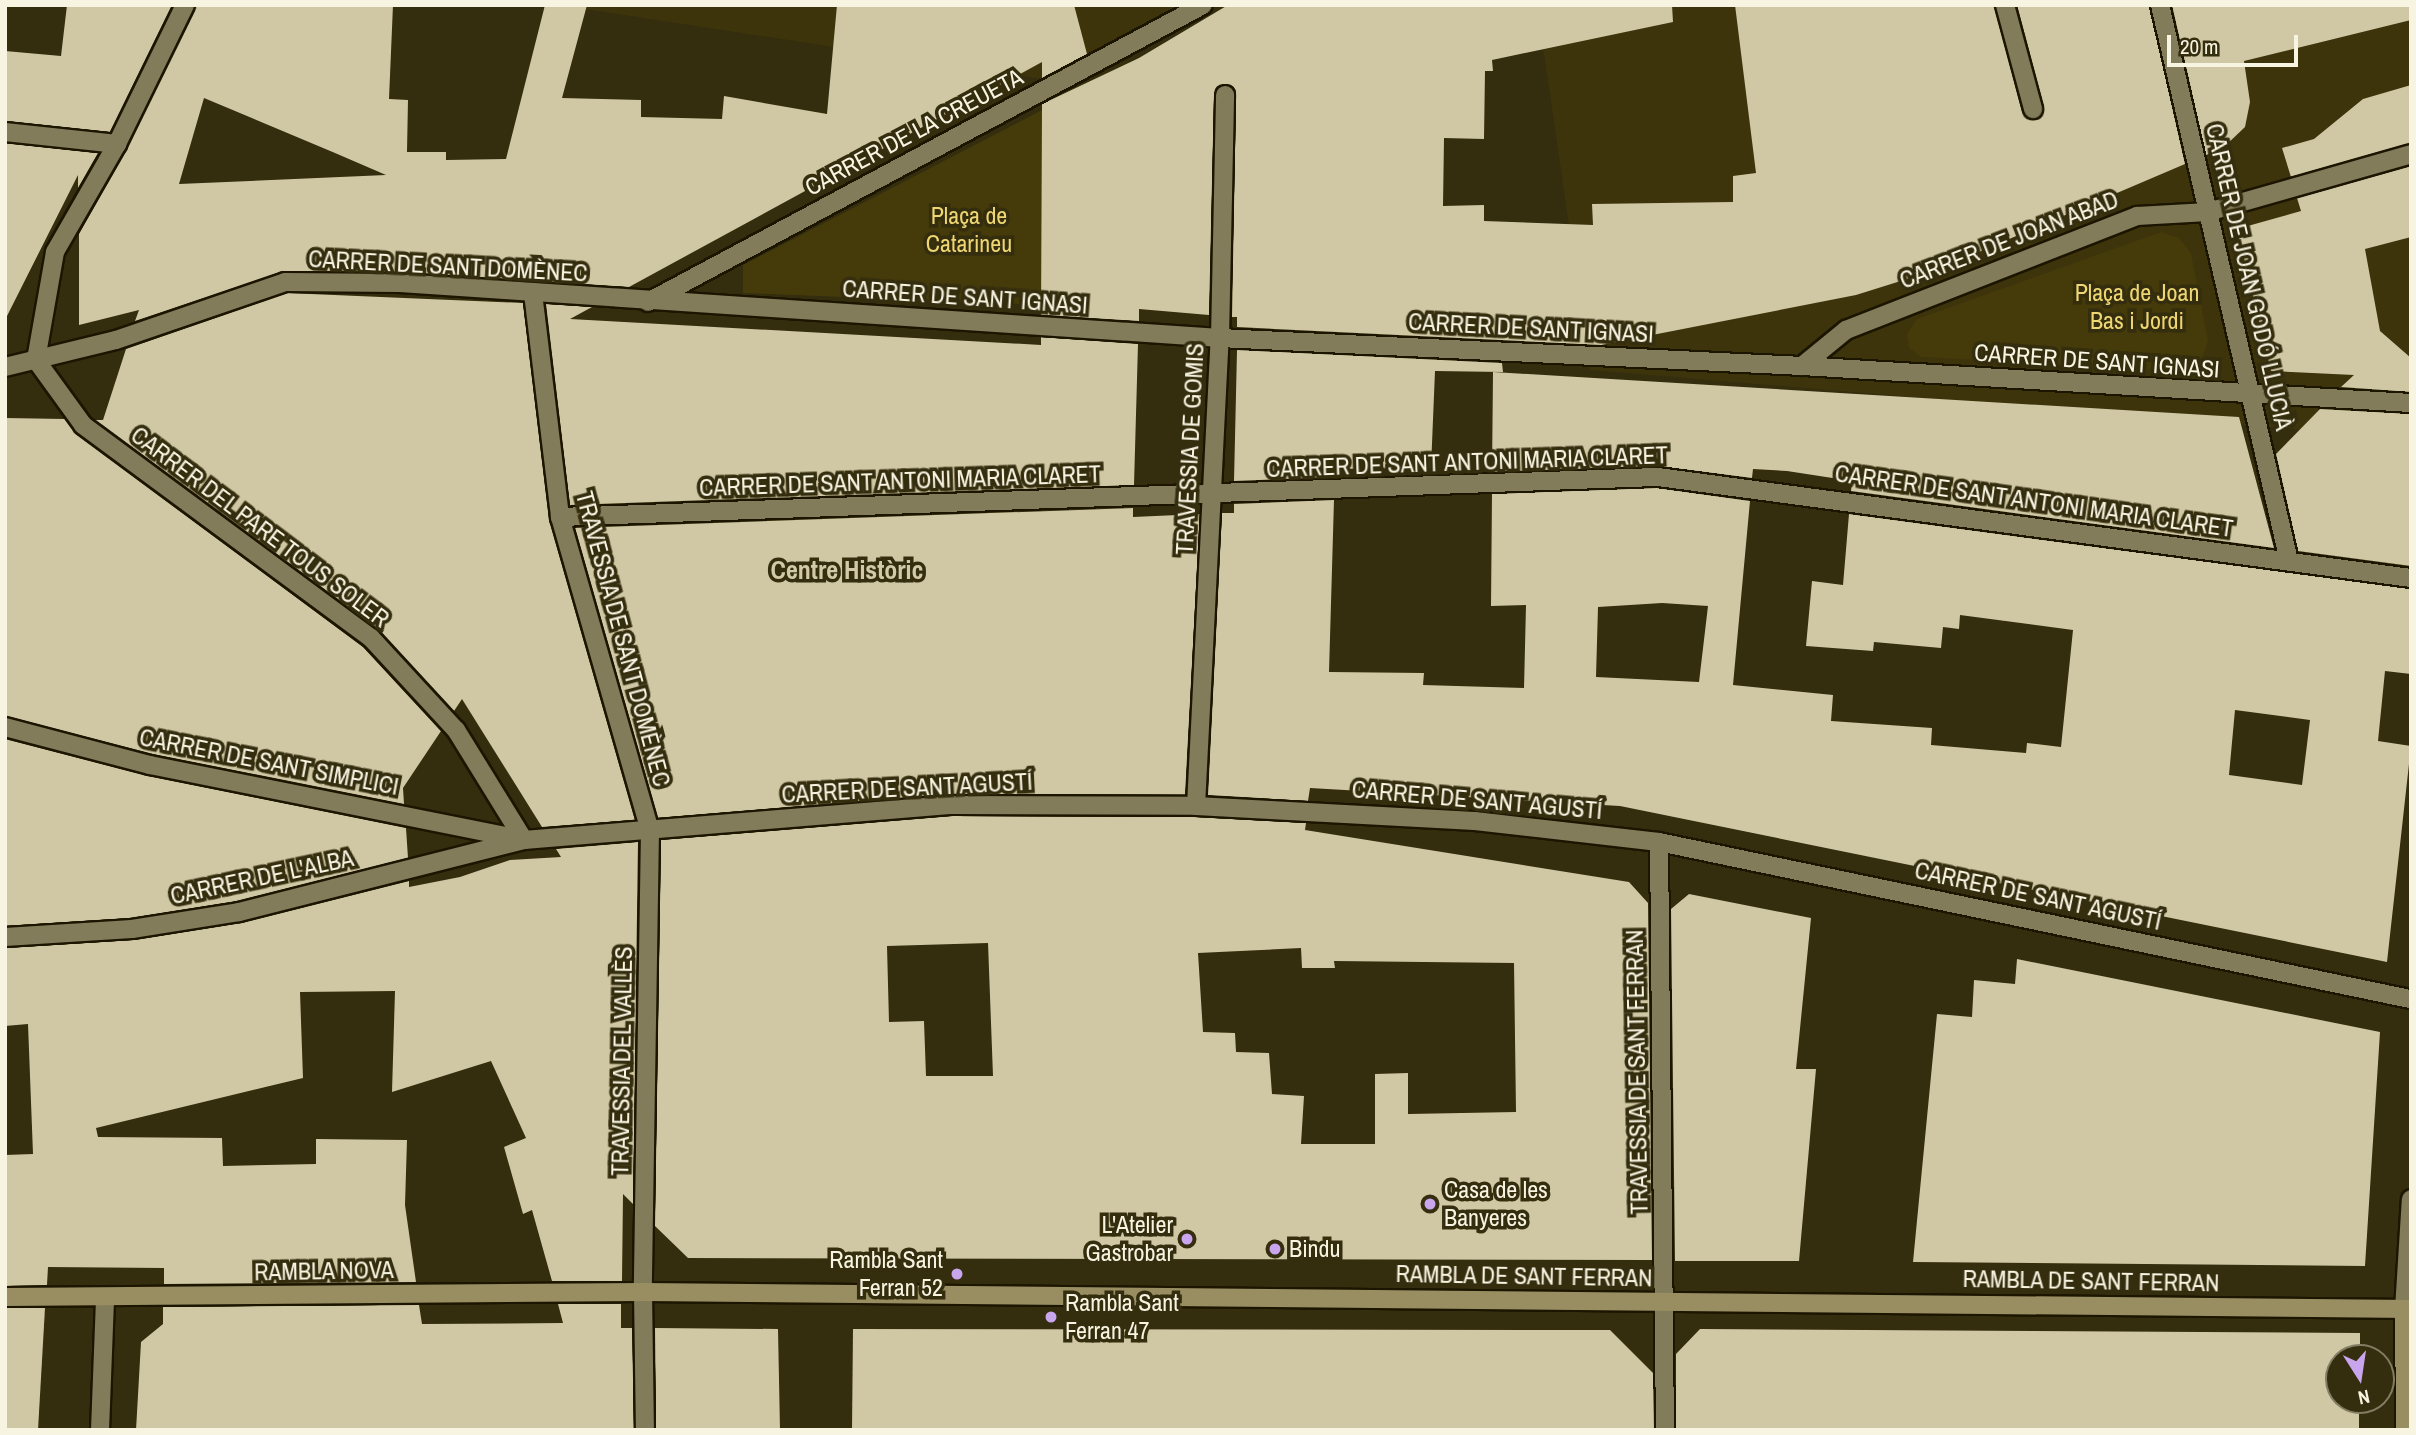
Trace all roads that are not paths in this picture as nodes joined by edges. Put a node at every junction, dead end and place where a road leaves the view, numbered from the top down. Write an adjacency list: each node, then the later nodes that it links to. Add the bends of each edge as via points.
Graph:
1 (185, 5): 8 (street)
2 (1203, 5): 12 (street, CARRER DE LA CREUETA)
3 (2005, 5): 6 (street)
4 (2160, 5): 10 (street, CARRER DE JOAN GODÓ LLUCIÀ)
5 (1226, 95): 13 (street, TRAVESSIA DE GOMIS)
6 (2033, 109)
7 (5, 132): 8 (street)
8 (117, 144): 14 (street, via 55,252)
9 (2411, 154): 10 (street, CARRER DE JOAN ABAD)
10 (2208, 212): 15 (street, CARRER DE JOAN ABAD, via 2137,216 1846,330); 17 (street, CARRER DE JOAN GODÓ LLUCIÀ)
11 (533, 293): 12 (street, CARRER DE SANT DOMÈNEC); 14 (street, CARRER DE SANT DOMÈNEC, via 400,283 285,282 116,340); 20 (street, TRAVESSIA DE SANT DOMÈNEC)
12 (648, 302): 13 (street, CARRER DE SANT IGNASI)
13 (1220, 338): 15 (street, CARRER DE SANT IGNASI); 19 (street, TRAVESSIA DE GOMIS)
14 (36, 360): 16 (street, CARRER DE SANT DOMÈNEC); 26 (street, CARRER DEL PARE TOUS SOLER, via 83,425 371,638 456,730)
15 (1802, 366): 17 (street, CARRER DE SANT IGNASI)
16 (5, 367)
17 (2253, 396): 18 (street, CARRER DE SANT IGNASI); 21 (street, CARRER DE JOAN GODÓ LLUCIÀ)
18 (2411, 403)
19 (1213, 494): 20 (street, CARRER DE SANT ANTONI MARIA CLARET); 21 (street, CARRER DE SANT ANTONI MARIA CLARET, via 1658,477); 24 (street, TRAVESSIA DE GOMIS)
20 (560, 517): 25 (street, TRAVESSIA DE SANT DOMÈNEC)
21 (2289, 561): 22 (street, CARRER DE SANT ANTONI MARIA CLARET)
22 (2411, 578)
23 (5, 726): 26 (street, CARRER DE SANT SIMPLICI, via 150,765)
24 (1196, 806): 25 (street, CARRER DE SANT AGUSTÍ, via 953,805); 27 (street, CARRER DE SANT AGUSTÍ, via 1475,821)
25 (650, 830): 26 (street, CARRER DE SANT AGUSTÍ); 32 (street, TRAVESSIA DEL VALLÈS)
26 (524, 840): 28 (street, CARRER DE L'ALBA, via 239,912 132,929)
27 (1659, 842): 30 (street, CARRER DE SANT AGUSTÍ); 35 (street, TRAVESSIA DE SANT FERRAN)
28 (5, 937)
29 (2411, 986): 30 (street)
30 (2410, 999)
31 (2411, 1199): 36 (street)
32 (643, 1292): 34 (street, RAMBLA NOVA); 35 (street, RAMBLA DE SANT FERRAN); 38 (street, TRAVESSIA DEL VALLÈS)
33 (5, 1297): 34 (street, RAMBLA NOVA)
34 (105, 1298): 37 (street)
35 (1664, 1302): 36 (street, RAMBLA DE SANT FERRAN); 39 (street, TRAVESSIA DE SANT FERRAN)
36 (2408, 1309): 40 (street)
37 (100, 1430)
38 (645, 1430)
39 (1665, 1430)
40 (2405, 1430)

